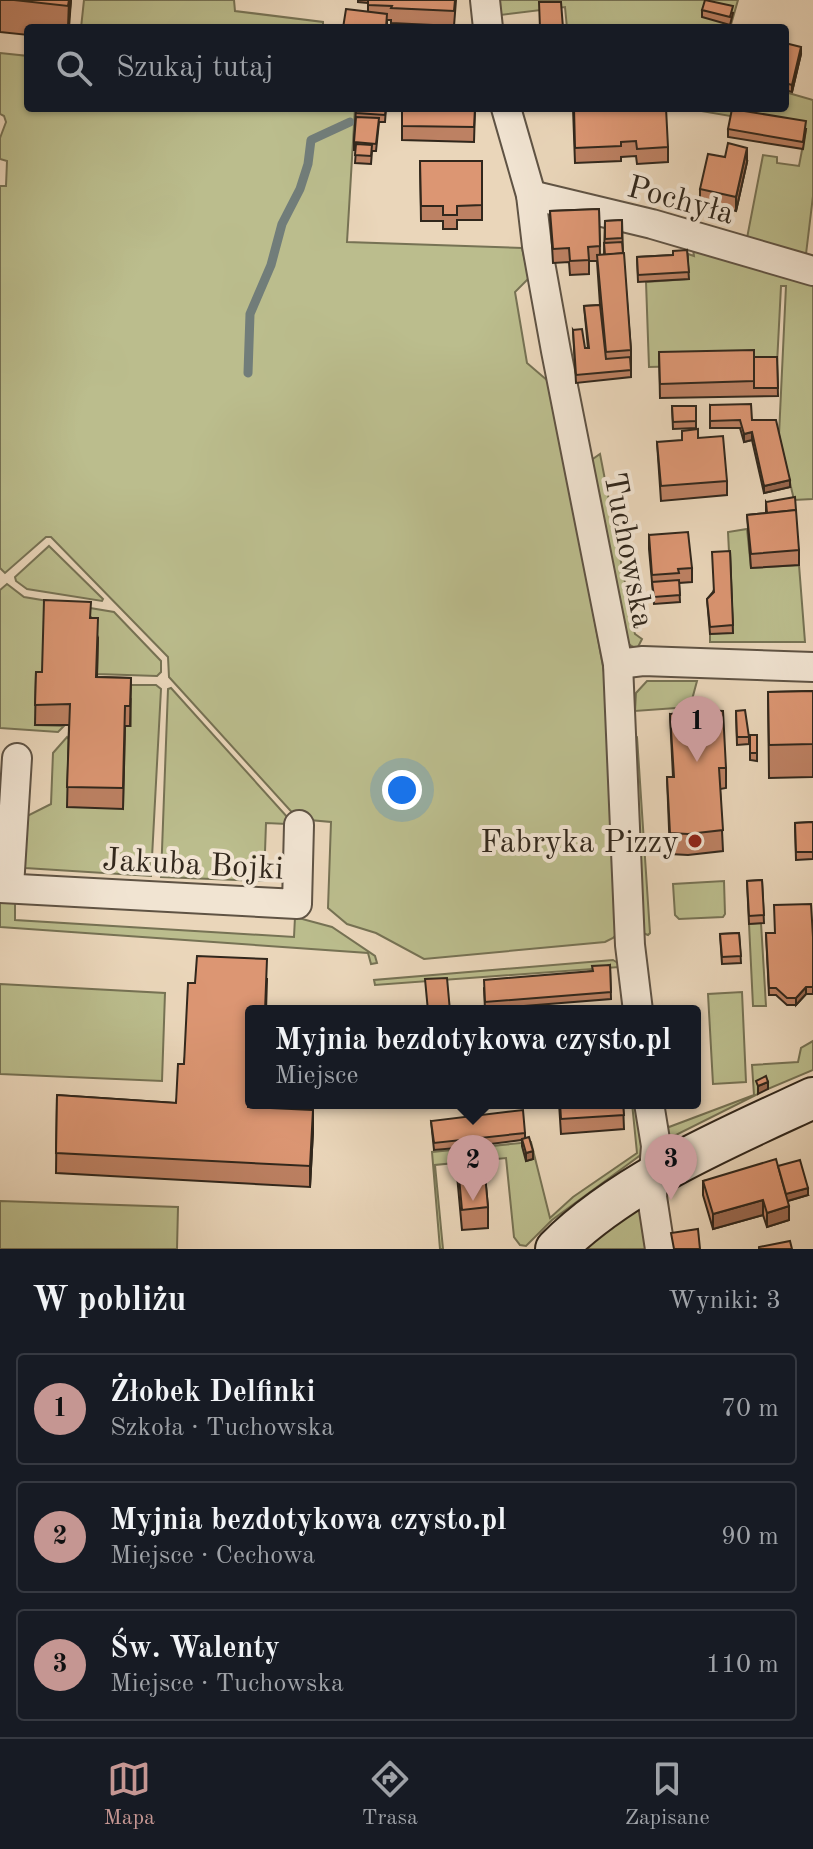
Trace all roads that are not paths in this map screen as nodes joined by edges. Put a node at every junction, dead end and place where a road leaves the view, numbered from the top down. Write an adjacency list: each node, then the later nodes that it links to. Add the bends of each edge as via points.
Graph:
1 (485, 0): 2 (street)
2 (488, 24)
3 (507, 112): 4 (street, Tuchowska)
4 (531, 195): 5 (street, Pochyła); 6 (street, Tuchowska)
5 (813, 271)
6 (618, 664): 7 (street); 11 (street, Tuchowska)
7 (813, 667)
8 (17, 758): 10 (street, Jakuba Bojki)
9 (299, 825): 10 (street, Jakuba Bojki, via 297,904)
10 (4, 888)
11 (637, 1005)
12 (813, 1098): 14 (street)
13 (650, 1109): 14 (street, via 656,1146)
14 (653, 1176): 15 (street); 16 (street)
15 (556, 1249)
16 (660, 1249)

